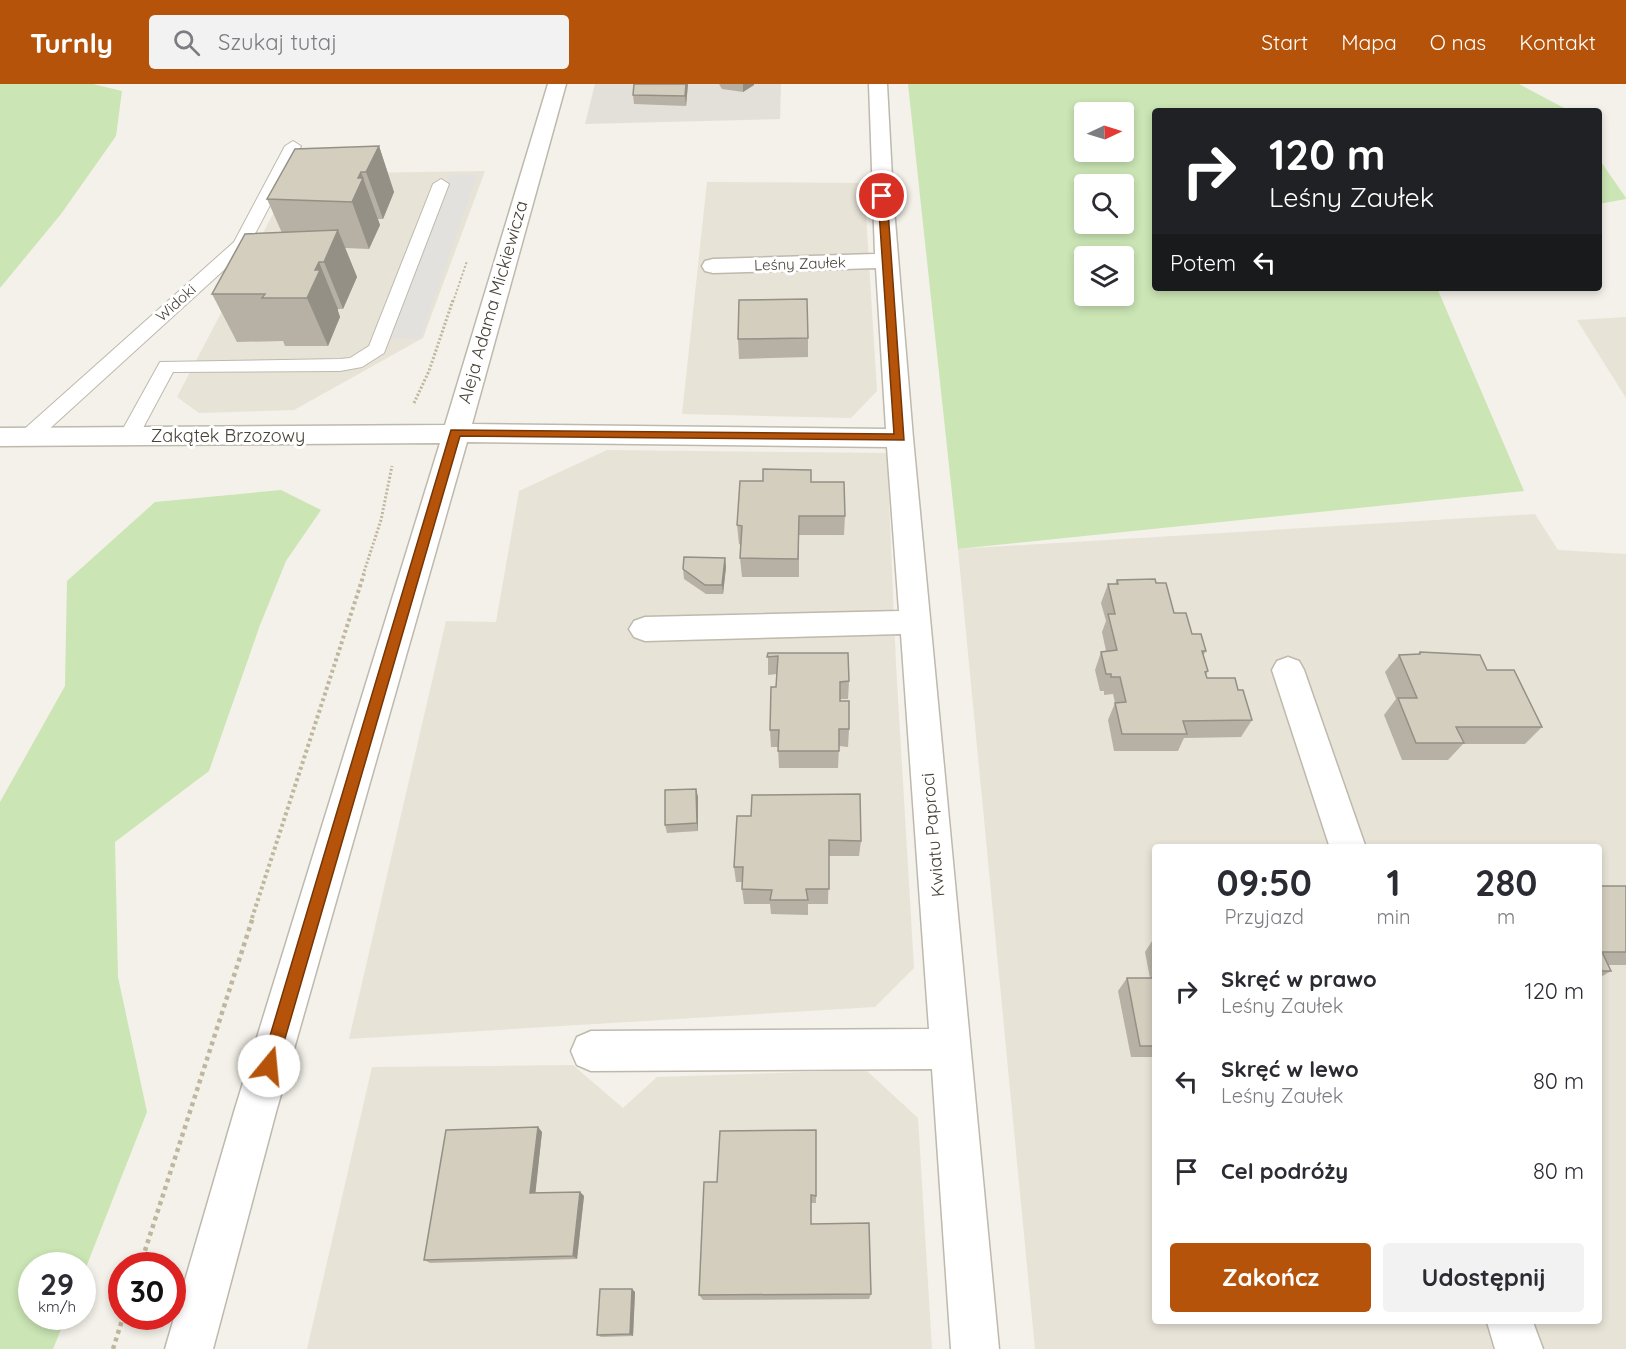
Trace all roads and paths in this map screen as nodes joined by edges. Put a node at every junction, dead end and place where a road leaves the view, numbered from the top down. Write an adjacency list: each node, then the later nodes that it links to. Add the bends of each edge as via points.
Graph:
1 (557, 84): 8 (street, Aleja Adama Mickiewicza)
2 (878, 84): 6 (street)
3 (293, 146): 12 (lane, Widoki, via 241,245)
4 (441, 184): 9 (lane, via 377,349 355,363 340,365 167,366)
5 (471, 250): 10 (path, via 429,371)
6 (887, 261): 7 (street, Leśny Zaułek); 13 (street)
7 (713, 266)
8 (455, 432): 10 (street, Zakątek Brzozowy); 13 (street); 24 (street, Aleja Adama Mickiewicza)
9 (129, 436): 10 (street, Zakątek Brzozowy); 12 (street, Zakątek Brzozowy)
10 (398, 436): 20 (path, via 381,520)
11 (0, 437): 12 (street, Zakątek Brzozowy)
12 (28, 437)
13 (900, 438): 14 (street, Kwiatu Paproci)
14 (915, 622): 15 (street); 18 (street, Kwiatu Paproci)
15 (645, 629)
16 (1288, 670): 17 (street)
17 (1347, 844)
18 (950, 1049): 19 (street); 25 (street, Kwiatu Paproci)
19 (591, 1051)
20 (145, 1252)
21 (1511, 1324): 26 (street)
22 (119, 1330): 23 (path)
23 (113, 1349)
24 (189, 1349)
25 (975, 1349)
26 (1519, 1349)

